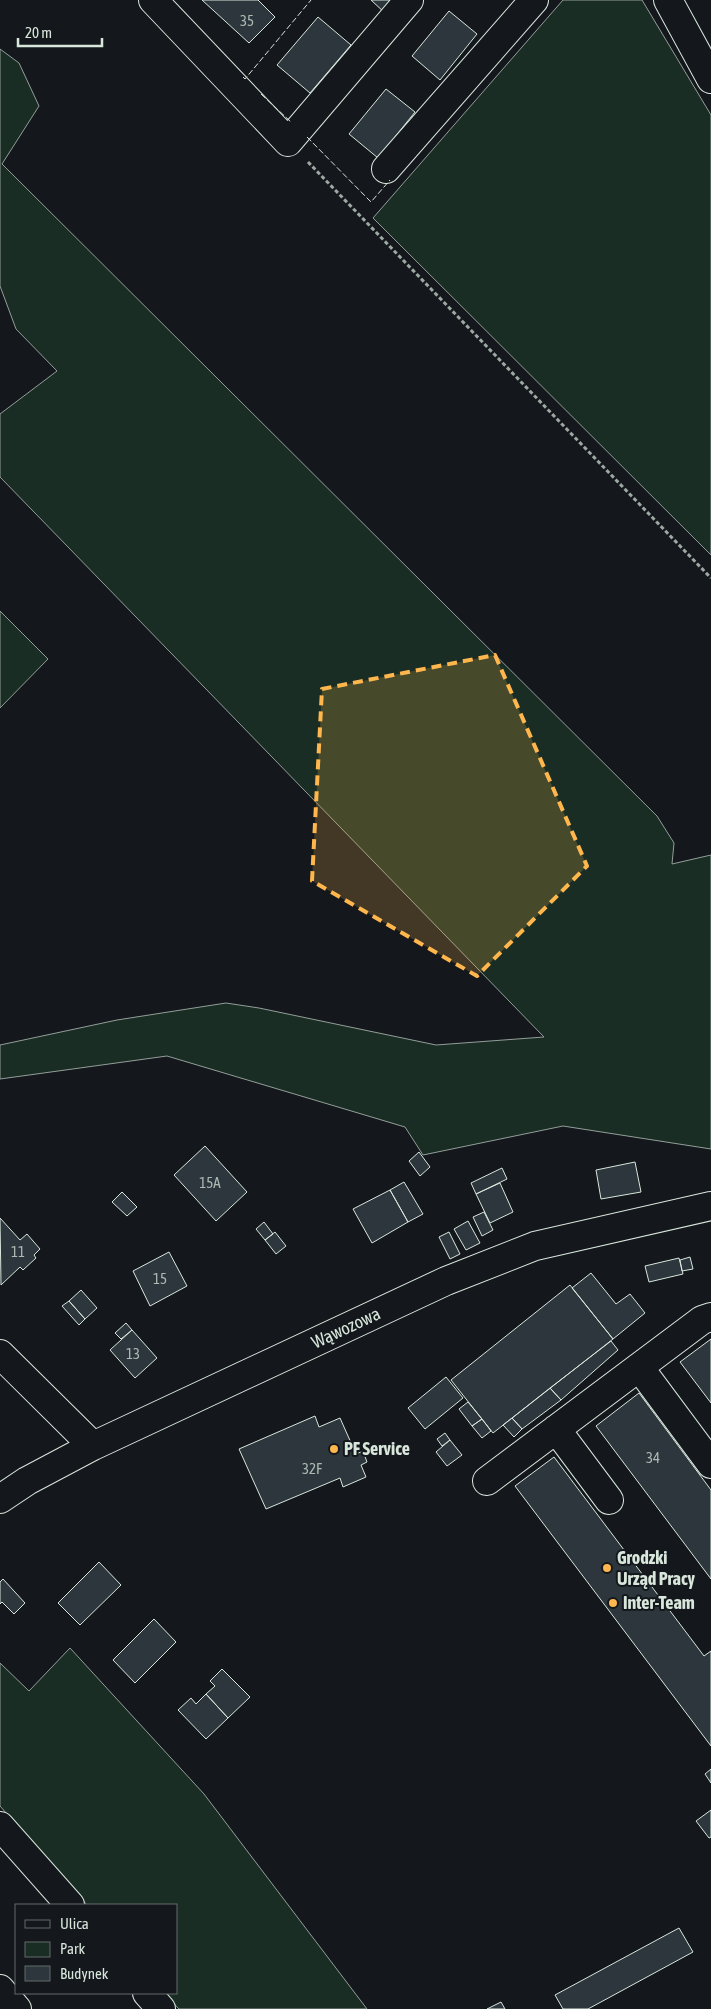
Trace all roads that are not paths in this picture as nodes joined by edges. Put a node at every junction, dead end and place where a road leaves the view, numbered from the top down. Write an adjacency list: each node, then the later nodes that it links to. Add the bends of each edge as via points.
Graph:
1 (409, 0): 4 (street, via 288,142)
2 (534, 0): 6 (street)
3 (668, 0): 5 (street)
4 (157, 2)
5 (711, 79)
6 (386, 169)
7 (711, 1206): 12 (street, Wąwozowa, via 535,1246 446,1281)
8 (711, 1317): 10 (street, via 702,1320)
9 (0, 1354): 12 (street)
10 (639, 1367): 11 (street); 13 (street)
11 (556, 1429): 14 (street); 16 (street)
12 (93, 1446): 15 (street, Wąwozowa)
13 (711, 1464)
14 (487, 1481)
15 (0, 1499)
16 (609, 1500)
17 (0, 1826): 18 (street)
18 (69, 1904)
19 (0, 1989): 21 (street)
20 (148, 1994): 22 (street)
21 (17, 2009)
22 (161, 2009)

